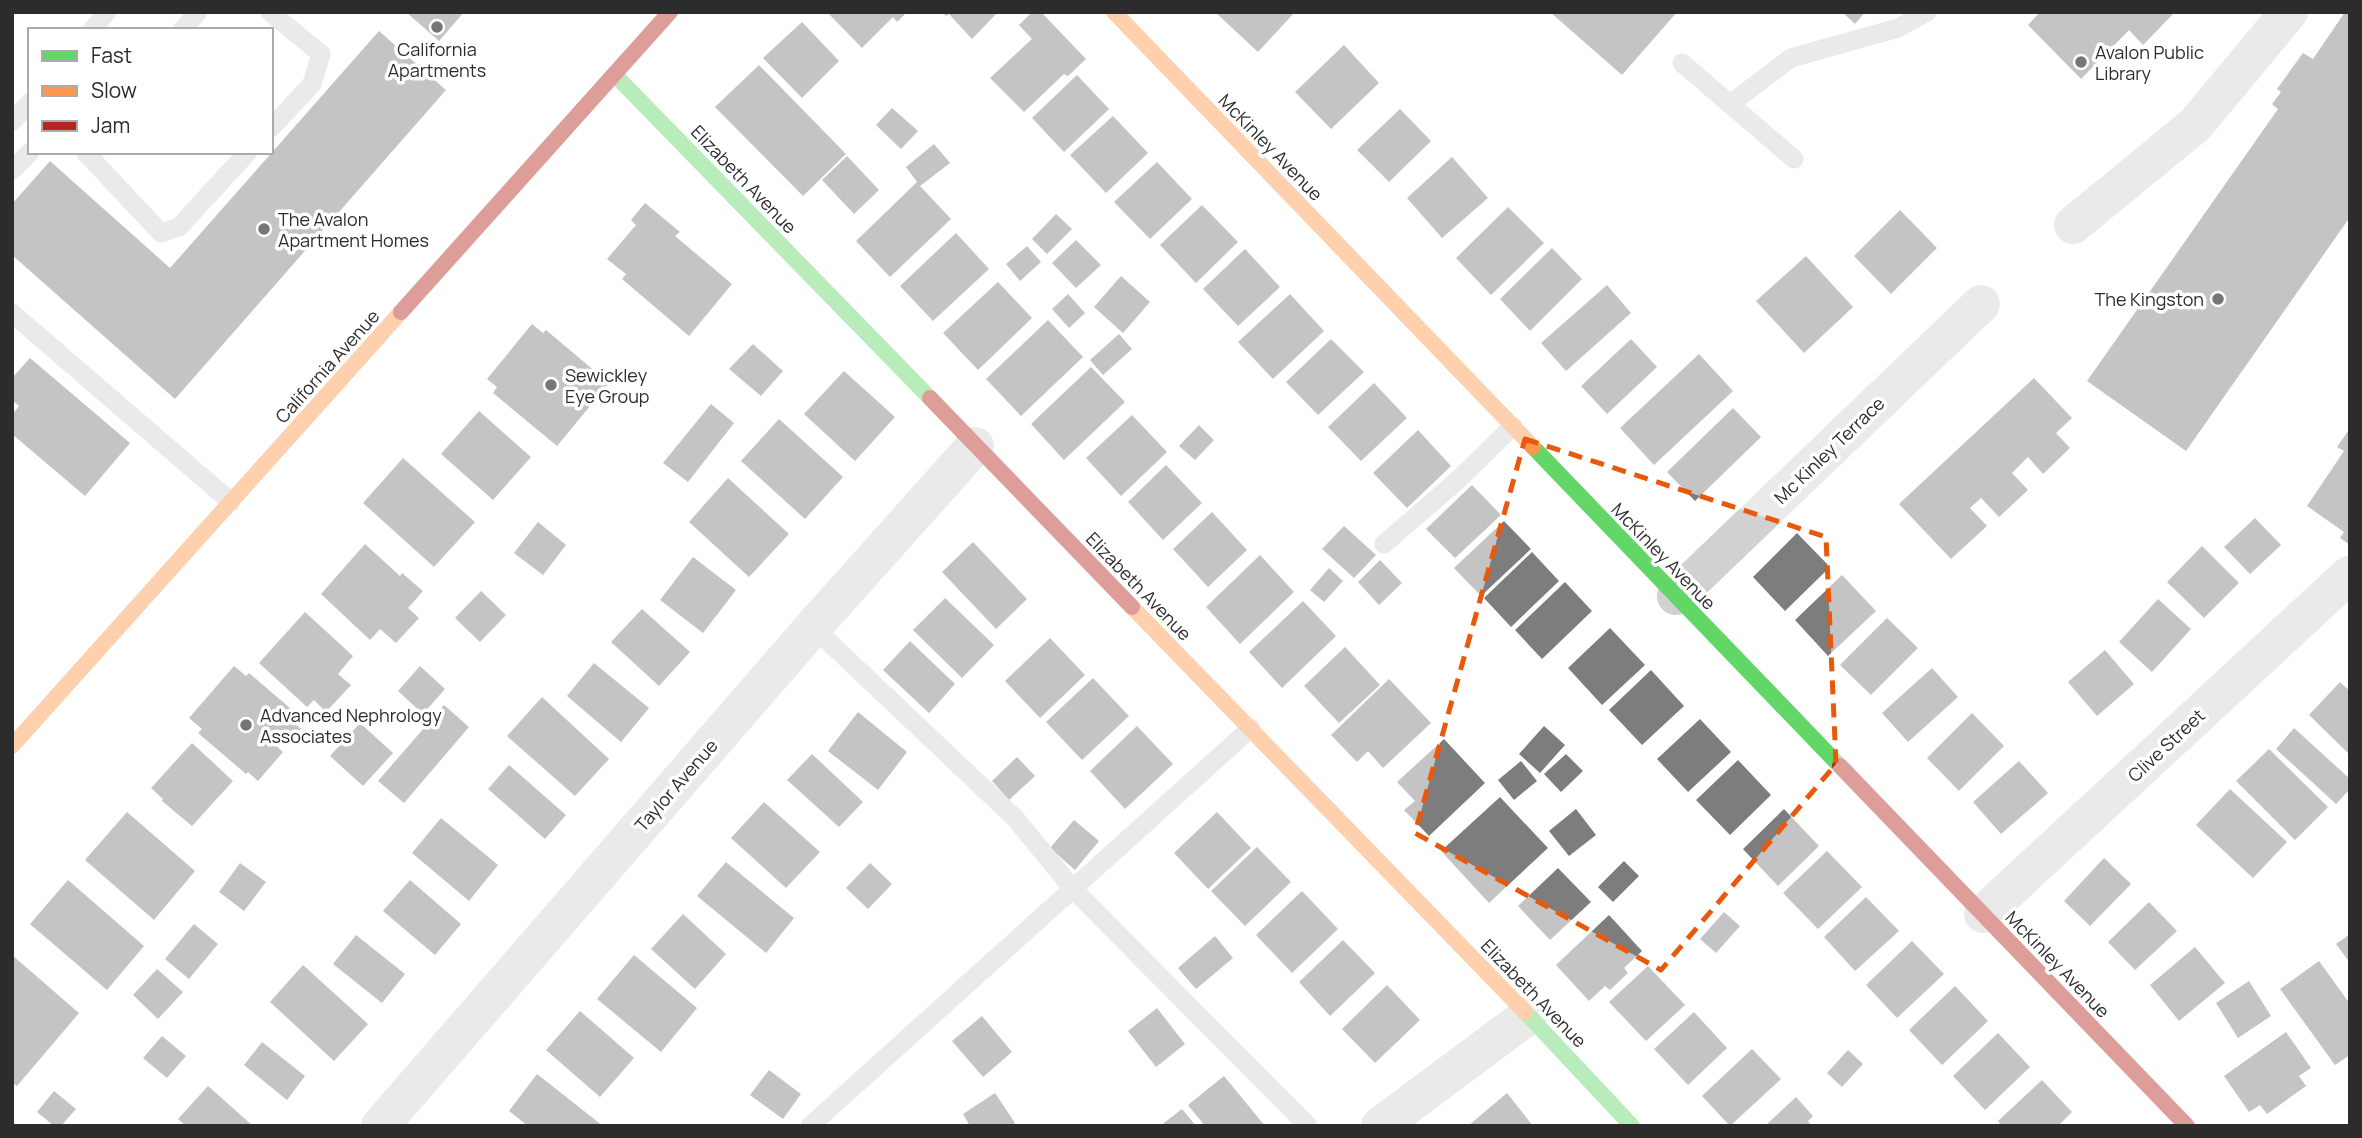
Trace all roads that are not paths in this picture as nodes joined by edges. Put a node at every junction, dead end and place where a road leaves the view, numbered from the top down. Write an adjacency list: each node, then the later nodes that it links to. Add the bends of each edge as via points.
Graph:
1 (107, 12): 8 (lane)
2 (198, 12): 9 (lane)
3 (270, 12): 15 (lane, via 321,54 312,84)
4 (670, 12): 11 (street, California Avenue)
5 (1114, 12): 24 (street, McKinley Avenue)
6 (1927, 12): 13 (lane, via 1898,28 1791,58)
7 (2289, 12): 21 (street, via 2195,125)
8 (94, 28)
9 (184, 28)
10 (1682, 63): 13 (lane)
11 (615, 75): 25 (street, Elizabeth Avenue); 26 (street, California Avenue)
12 (28, 104): 14 (lane)
13 (1730, 104): 19 (lane)
14 (12, 122)
15 (273, 126)
16 (28, 154): 20 (lane)
17 (87, 154): 18 (lane, via 161,233 179,227)
18 (246, 154)
19 (1794, 159)
20 (12, 170)
21 (2073, 225)
22 (1981, 304): 29 (street, Mc Kinley Terrace)
23 (12, 313): 26 (lane)
24 (1513, 426): 27 (lane); 29 (street, McKinley Avenue)
25 (975, 446): 30 (street, Taylor Avenue); 31 (street, Elizabeth Avenue)
26 (231, 502): 32 (street, California Avenue)
27 (1384, 544)
28 (2349, 575): 34 (street, Clive Street)
29 (1676, 596): 34 (street, McKinley Avenue)
30 (813, 627): 33 (lane, via 1015,818); 36 (street, Taylor Avenue)
31 (1251, 728): 33 (lane); 35 (street, Elizabeth Avenue)
32 (12, 746)
33 (1073, 889): 37 (lane); 38 (lane)
34 (1983, 914): 41 (street, McKinley Avenue)
35 (1529, 1015): 39 (street); 40 (street, Elizabeth Avenue)
36 (380, 1126)
37 (810, 1126)
38 (1308, 1126)
39 (1380, 1126)
40 (1632, 1126)
41 (2187, 1126)

